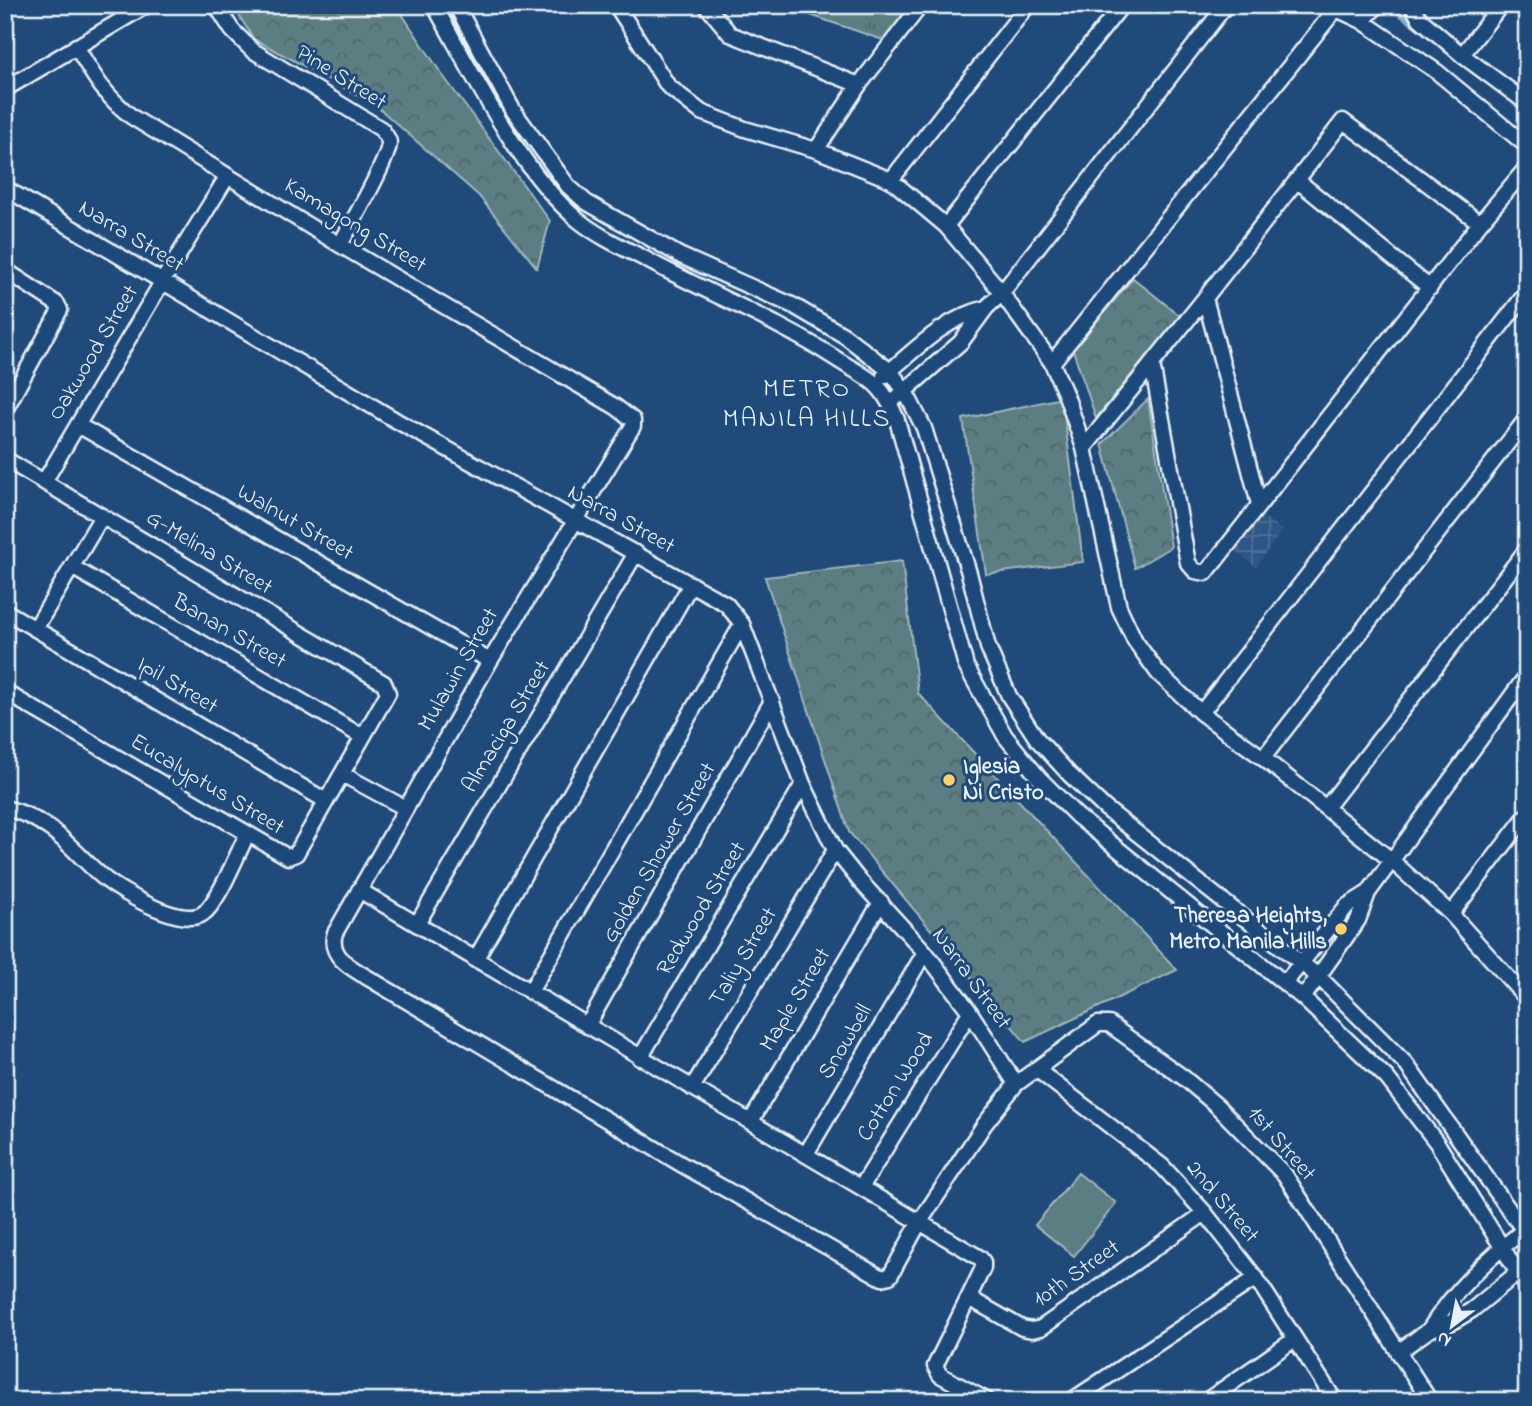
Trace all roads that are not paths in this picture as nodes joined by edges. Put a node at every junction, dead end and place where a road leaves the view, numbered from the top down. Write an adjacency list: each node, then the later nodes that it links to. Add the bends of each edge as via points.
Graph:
1 (147, 5): 16 (street)
2 (216, 5): 30 (street, Pine Street, via 252,50 386,136 389,146 382,165)
3 (435, 5): 41 (street, via 518,149 578,220 670,272 785,328)
4 (456, 5): 40 (street, via 513,110 568,186 605,214 681,256 794,306 845,335)
5 (616, 5): 22 (street, via 668,86 701,112)
6 (706, 5): 18 (street, via 730,34)
7 (921, 5): 18 (street)
8 (1028, 5): 25 (street)
9 (1122, 5): 29 (street)
10 (1226, 5): 35 (street)
11 (1378, 5): 15 (street)
12 (1411, 5): 17 (street, via 1420,19)
13 (1501, 5): 17 (street)
14 (1332, 8): 15 (street); 38 (street)
15 (1362, 21): 21 (street, via 1436,71)
16 (76, 46): 19 (street); 24 (street, Kamagong Street, via 111,100)
17 (1462, 55): 20 (street)
18 (859, 85): 22 (street)
19 (5, 89)
20 (1525, 99)
21 (1527, 146)
22 (816, 150): 25 (street)
23 (1527, 167): 28 (street)
24 (228, 177): 30 (street, Kamagong Street); 32 (street, Oakwood Street)
25 (891, 180): 29 (street)
26 (1298, 181): 28 (street, via 1343,121); 33 (street); 36 (street)
27 (5, 188): 32 (street, Narra Street)
28 (1480, 223): 33 (street)
29 (946, 226): 35 (street)
30 (340, 244): 46 (street, Kamagong Street)
31 (5, 270): 44 (street, via 57,304 60,313)
32 (162, 282): 47 (street, Oakwood Street); 53 (street, Narra Street)
33 (1430, 288): 51 (street)
34 (1527, 292): 66 (street)
35 (1001, 294): 37 (street); 38 (street)
36 (1205, 298): 39 (street); 51 (street)
37 (986, 308): 40 (street, via 943,326); 42 (street, via 961,342)
38 (1052, 363): 48 (street)
39 (1152, 364): 48 (street); 51 (street, via 1190,568 1209,571)
40 (890, 371): 41 (street); 42 (street)
41 (875, 384): 43 (street)
42 (905, 391): 43 (street); 86 (street, via 924,428 988,647 1009,696 1037,739 1105,808)
43 (890, 404): 88 (street, via 966,666 1005,736 1077,816)
44 (5, 410)
45 (1527, 418): 68 (street)
46 (633, 420): 53 (street, Mulawin Street)
47 (78, 425): 50 (street, Oakwood Street); 61 (street, Walnut Street)
48 (1084, 449): 66 (street, via 1126,626 1158,673)
49 (5, 459): 50 (street, G-Melina Street)
50 (44, 482): 52 (street, G-Melina Street)
51 (1259, 504)
52 (102, 516): 56 (street); 63 (street, G-Melina Street, via 384,683)
53 (574, 521): 55 (street, Narra Street); 61 (street, Mulawin Street)
54 (1527, 549): 74 (street)
55 (636, 554): 57 (street, Narra Street); 83 (street, Almaciga Street)
56 (72, 567): 60 (street); 67 (street, Banan Street)
57 (691, 584): 59 (street, Narra Street, via 726,604); 85 (street)
58 (5, 611): 60 (street, Ipil Street)
59 (742, 624): 65 (street, Narra Street); 89 (street)
60 (35, 629): 71 (street, Ipil Street)
61 (490, 661): 73 (street, Mulawin Street)
62 (1527, 675): 78 (street)
63 (387, 689): 67 (street, Eucalyptus Street, via 387,699)
64 (5, 692): 76 (street, Eucalyptus Street)
65 (772, 701): 70 (street, Narra Street); 93 (street, Golden Shower Street)
66 (1201, 713): 68 (street)
67 (363, 737): 69 (street, Eucalyptus Street)
68 (1263, 758): 74 (street)
69 (342, 774): 71 (street, Eucalyptus Street); 73 (street)
70 (803, 785): 77 (street, Narra Street); 94 (street, Redwood Street)
71 (326, 801): 76 (street, Eucalyptus Street, via 292,856 282,856)
72 (5, 808): 76 (street, via 53,831 107,881 178,917 193,919 207,911)
73 (405, 808): 79 (street, Mulawin Street)
74 (1326, 808): 78 (street)
75 (1527, 815): 82 (street)
76 (247, 835)
77 (835, 850): 81 (street, Narra Street); 97 (street, Taliy Street)
78 (1391, 860): 80 (street); 82 (street)
79 (359, 890): 83 (street); 102 (street, Mulawin Street, via 333,940 345,962 681,1164 882,1278 890,1276)
80 (1368, 893): 86 (street, via 1347,906); 87 (street, via 1358,920)
81 (881, 902): 84 (street, Narra Street); 98 (street, Maple Street)
82 (1451, 914): 91 (street)
83 (417, 924): 85 (street)
84 (925, 952): 92 (street, Narra Street); 99 (street, Snowbell)
85 (475, 960): 89 (street)
86 (1302, 963): 87 (street); 88 (street)
87 (1319, 977): 90 (street); 103 (street, via 1406,1064)
88 (1284, 983): 90 (street)
89 (530, 992): 93 (street)
90 (1303, 998): 104 (street, via 1387,1078 1437,1143)
91 (1527, 999)
92 (970, 1012): 96 (street, Narra Street); 100 (street, Cotton Wood)
93 (587, 1026): 94 (street)
94 (640, 1058): 97 (street)
95 (1036, 1069): 96 (street); 101 (street, 2nd Street, via 1162,1167); 111 (street, 1st Street, via 1105,1023 1184,1078 1284,1175)
96 (1016, 1084): 102 (street)
97 (692, 1088): 98 (street)
98 (751, 1121): 99 (street)
99 (806, 1154): 100 (street)
100 (862, 1186): 102 (street)
101 (1205, 1213): 106 (street, 2nd Street); 108 (street, 10th Street, via 1041,1328 1022,1328)
102 (919, 1223): 108 (street, via 983,1262)
103 (1525, 1233): 104 (street)
104 (1502, 1248): 105 (street); 109 (street, via 1443,1307)
105 (1522, 1269): 107 (street); 109 (street, via 1472,1310)
106 (1256, 1278): 110 (street, 2nd Street); 113 (street)
107 (1527, 1287)
108 (969, 1298): 112 (street, via 935,1366 940,1375)
109 (1429, 1330): 111 (street)
110 (1295, 1339): 114 (street); 115 (street, 2nd Street)
111 (1398, 1352): 116 (street, 1st Street)
112 (988, 1401)
113 (1071, 1401)
114 (1206, 1401)
115 (1335, 1401)
116 (1430, 1401)

